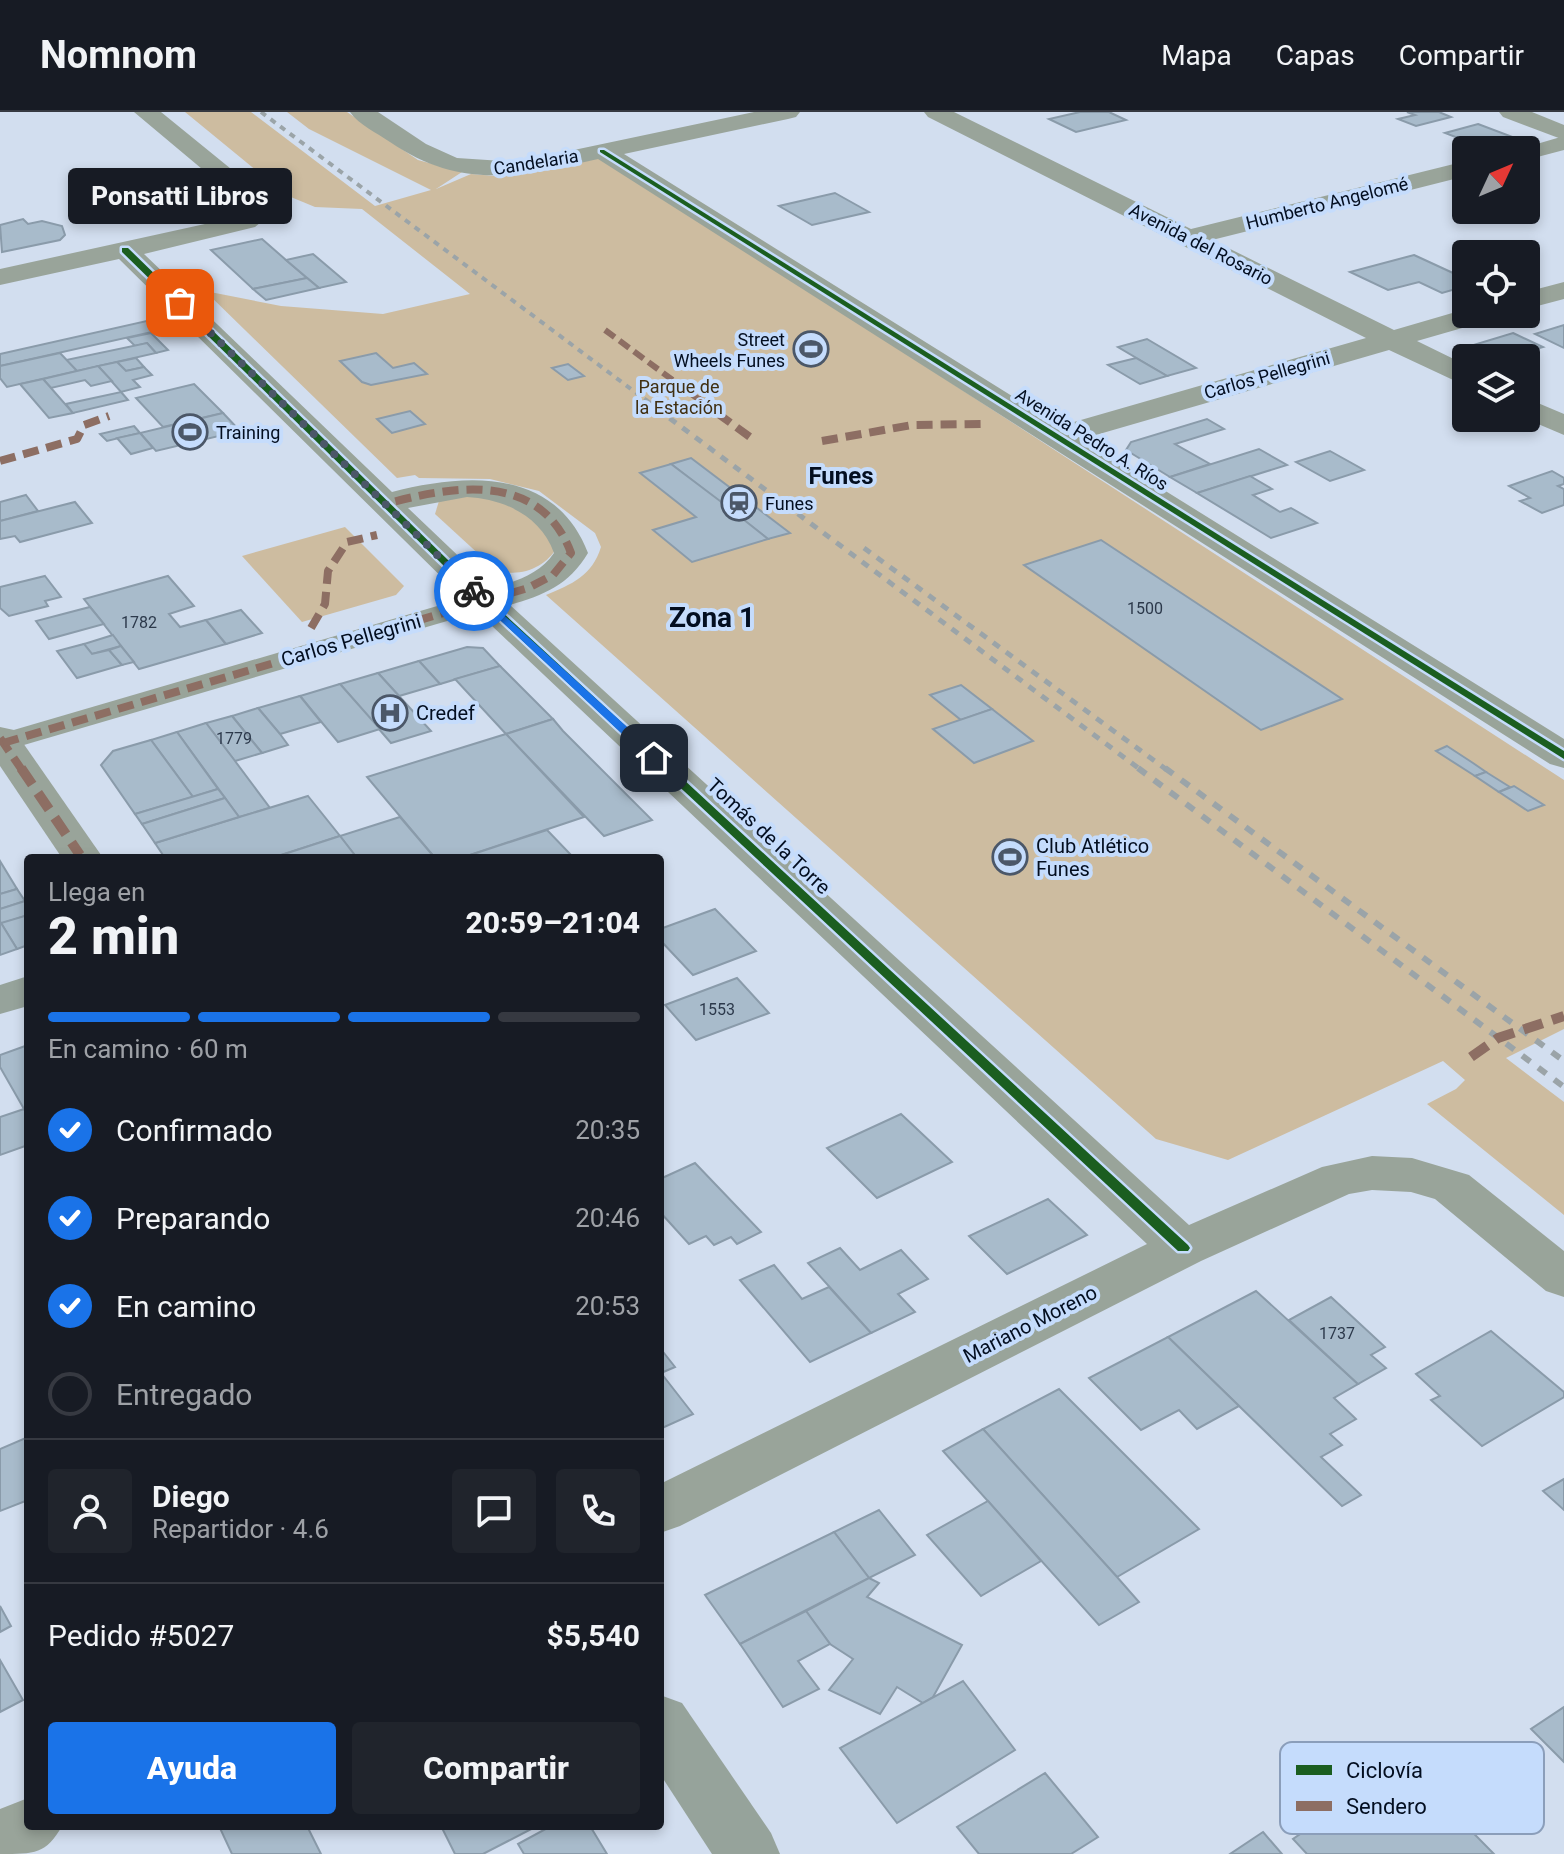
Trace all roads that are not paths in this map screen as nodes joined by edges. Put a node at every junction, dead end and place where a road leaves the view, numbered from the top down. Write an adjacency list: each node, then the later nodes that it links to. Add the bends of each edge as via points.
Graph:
1 (146, 112): 12 (street, via 248,195 259,213 220,229)
2 (362, 112): 9 (street, Candelaria, via 429,157 472,170 517,169)
3 (788, 112): 9 (street, Candelaria)
4 (936, 112): 11 (street, Avenida del Rosario)
5 (1511, 112): 6 (street)
6 (1564, 133)
7 (1564, 143): 8 (street)
8 (1540, 149)
9 (602, 151): 21 (street, Avenida Pedro A. Ríos)
10 (1452, 172): 11 (street, Humberto Angelomé)
11 (1188, 238): 17 (street, Avenida del Rosario)
12 (125, 250): 13 (street); 22 (street, Tomás de la Torre)
13 (0, 277)
14 (1564, 290): 15 (street)
15 (1540, 297)
16 (1452, 322): 17 (street, Carlos Pellegrini)
17 (1392, 340): 18 (street, Avenida del Rosario); 21 (street, Carlos Pellegrini)
18 (1452, 370)
19 (1540, 414): 20 (street)
20 (1564, 426)
21 (1055, 437): 25 (street, Avenida Pedro A. Ríos)
22 (385, 504): 23 (street, Tomás de la Torre); 23 (street, Carlos Pellegrini, via 447,489 500,489 539,510 565,535 571,553 565,566 549,579)
23 (485, 601): 24 (street, Carlos Pellegrini); 29 (street, Tomás de la Torre)
24 (1, 740): 26 (street)
25 (1564, 756)
26 (79, 854)
27 (24, 991): 28 (main road)
28 (0, 1000)
29 (1183, 1248): 30 (street, Mariano Moreno, via 1339,1179 1372,1173 1412,1175 1452,1187); 31 (street, Mariano Moreno)
30 (1564, 1278)
31 (664, 1508)
32 (664, 1728): 35 (main road)
33 (24, 1829): 34 (street)
34 (0, 1841)
35 (748, 1854)

